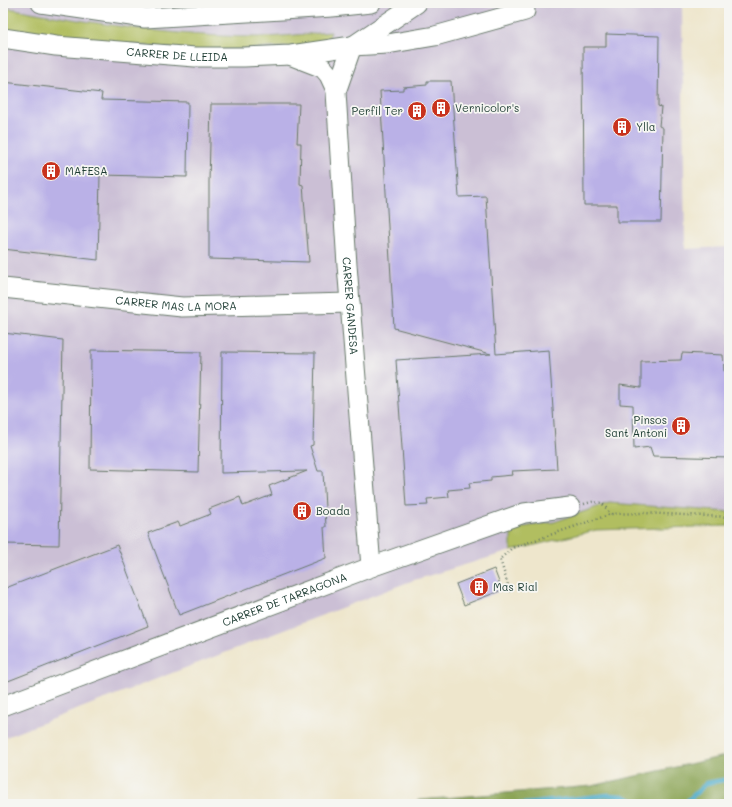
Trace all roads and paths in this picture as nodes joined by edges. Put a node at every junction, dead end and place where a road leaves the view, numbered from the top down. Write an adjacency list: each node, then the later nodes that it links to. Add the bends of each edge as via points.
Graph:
1 (41, 3): 2 (street, via 145,18 332,8)
2 (371, 3)
3 (417, 3): 6 (street, CARRER DE LLEIDA)
4 (525, 11): 6 (street, CARRER DE LLEIDA, via 435,36 387,44)
5 (3, 38): 7 (street, CARRER DE LLEIDA, via 56,46 195,57)
6 (352, 46): 7 (street, CARRER DE LLEIDA); 8 (street, CARRER GANDESA)
7 (291, 55): 8 (street, via 323,68)
8 (336, 90): 10 (street, CARRER GANDESA)
9 (3, 288): 10 (street, CARRER MAS LA MORA, via 182,307)
10 (350, 303): 14 (street, CARRER GANDESA)
11 (570, 507): 12 (path, via 592,502 602,503); 14 (street, CARRER DE TARRAGONA, via 524,513)
12 (611, 514): 13 (path, via 642,513); 15 (path, via 512,548 500,559)
13 (729, 518)
14 (372, 567): 16 (street, CARRER DE TARRAGONA)
15 (510, 592)
16 (3, 706)

